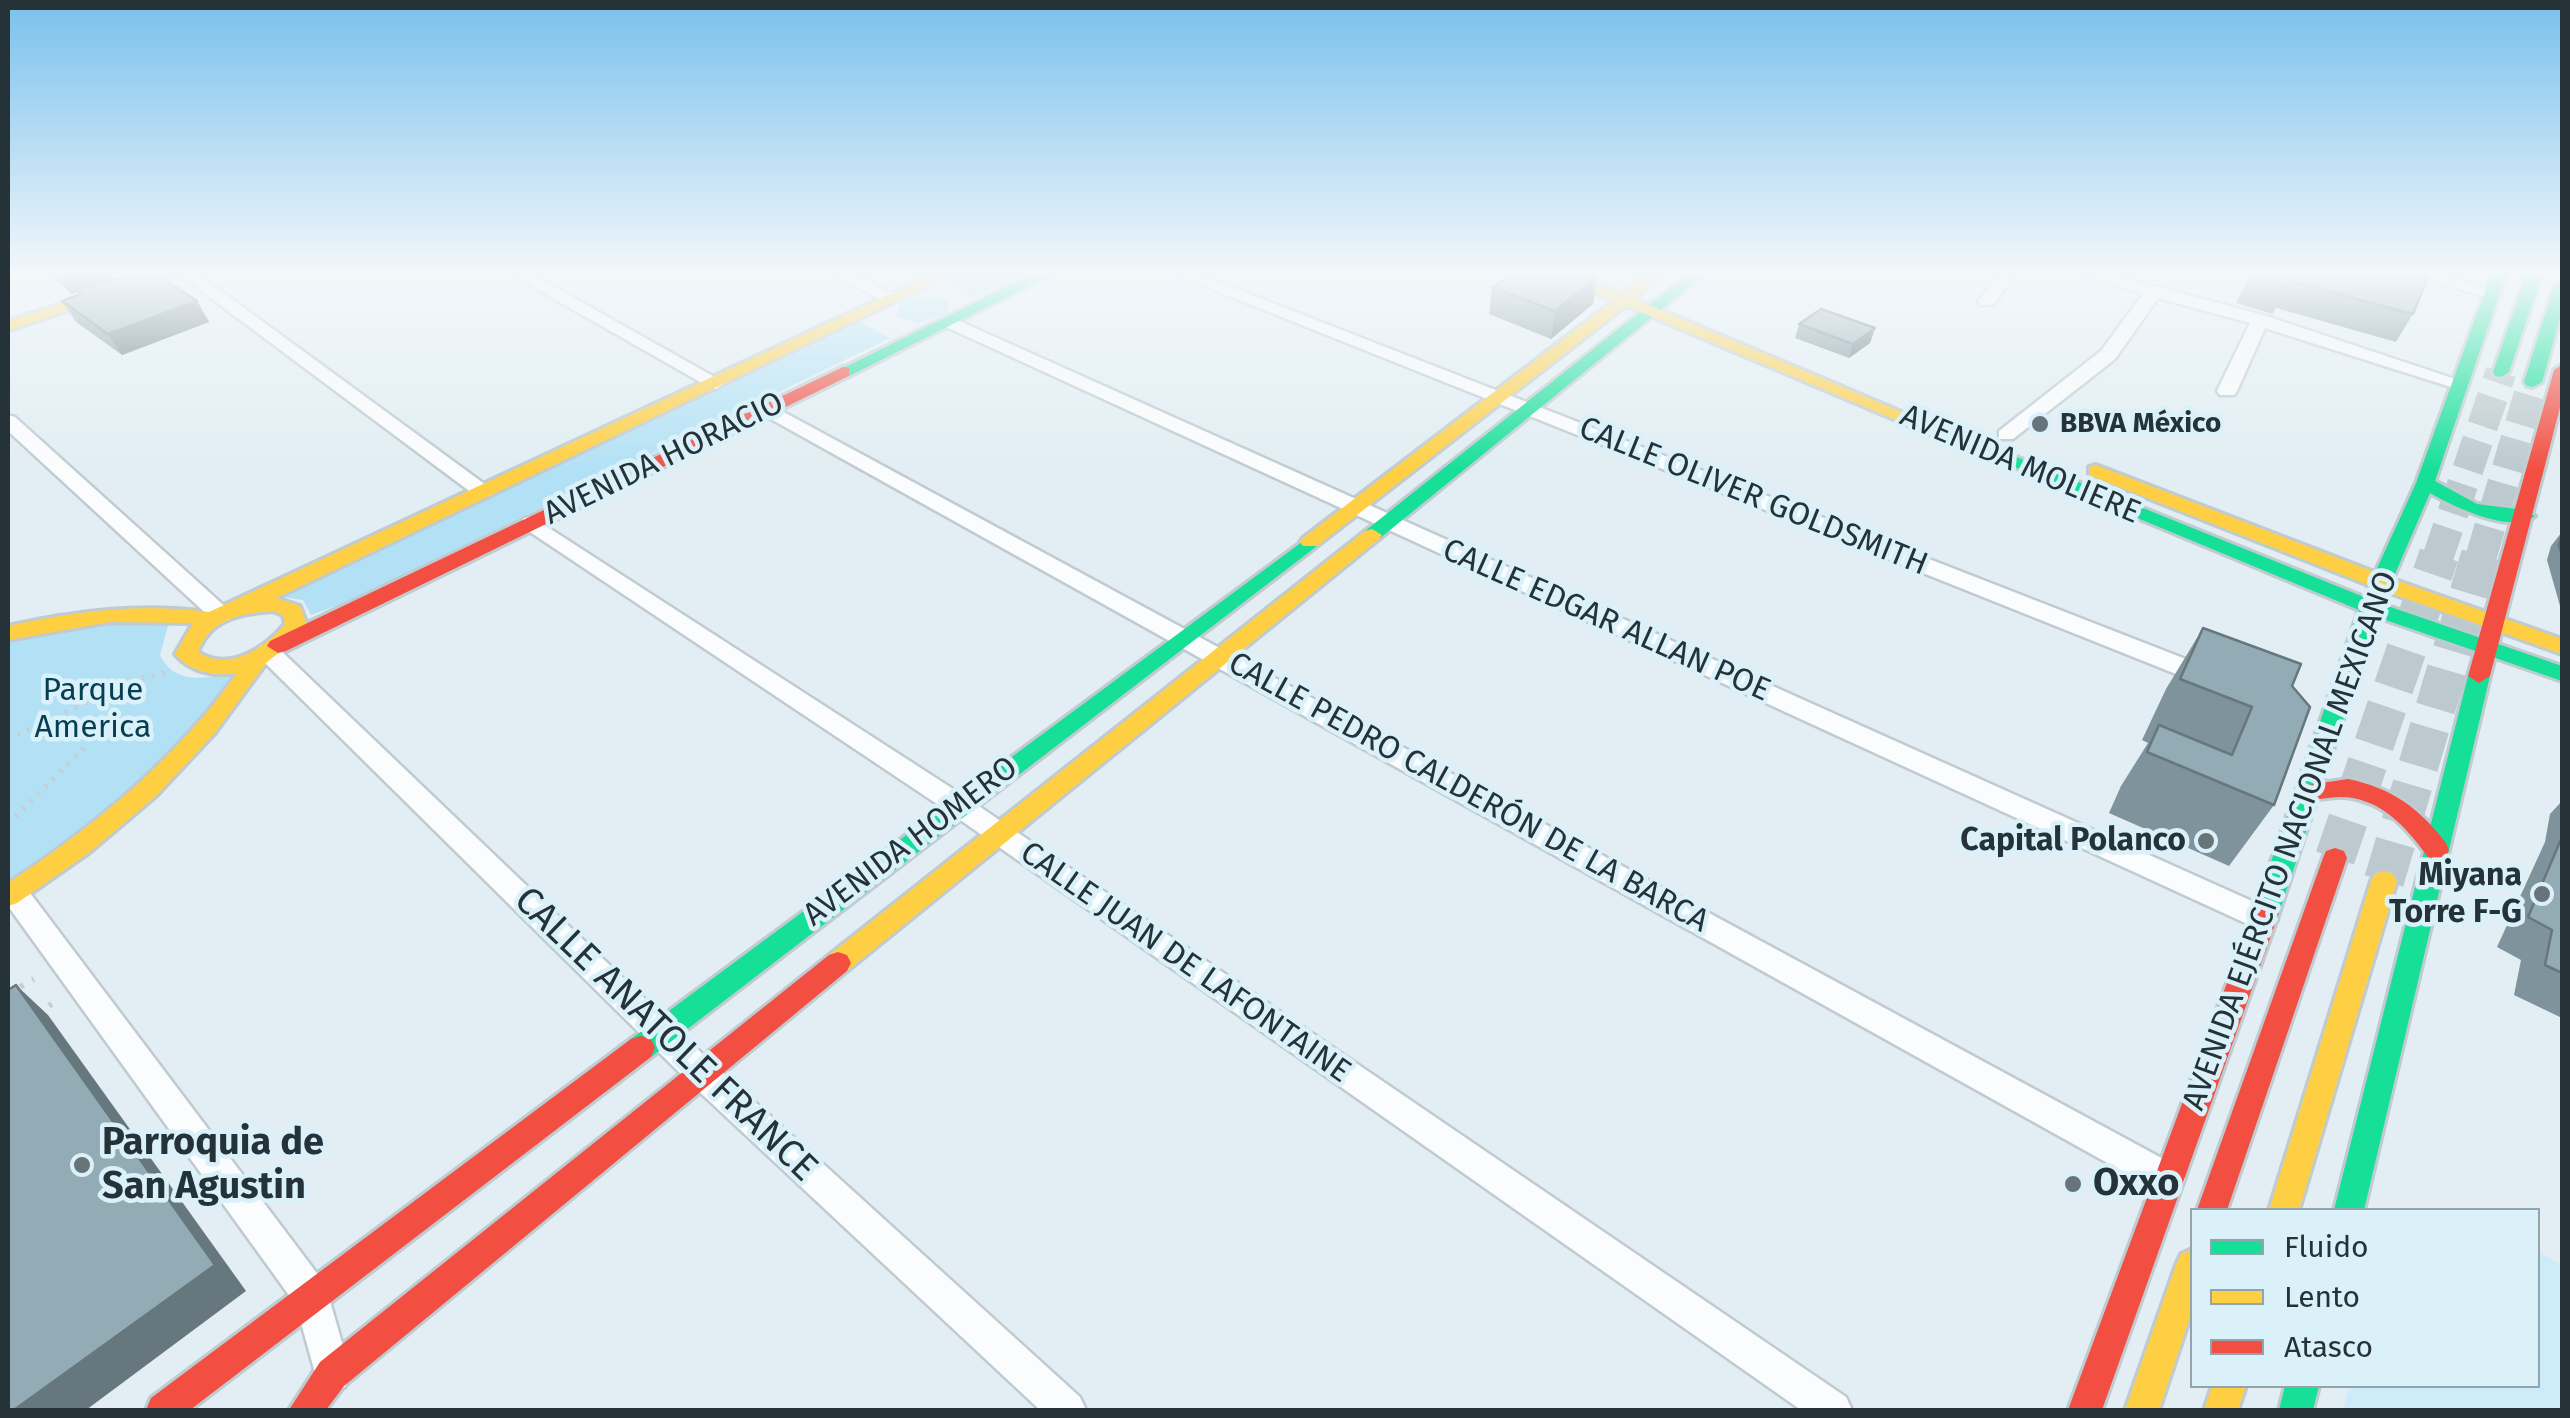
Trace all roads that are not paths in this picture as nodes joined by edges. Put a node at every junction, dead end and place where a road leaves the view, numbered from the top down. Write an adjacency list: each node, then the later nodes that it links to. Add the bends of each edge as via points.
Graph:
1 (274, 338): 29 (street)
2 (635, 338): 20 (street)
3 (810, 338): 20 (street, AVENIDA HORACIO)
4 (913, 338): 25 (street, AVENIDA HORACIO)
5 (987, 338): 30 (street, CALLE EDGAR ALLAN POE)
6 (1349, 338): 23 (street, CALLE OLIVER GOLDSMITH)
7 (1575, 338): 23 (street, AVENIDA HOMERO)
8 (1618, 338): 24 (street, AVENIDA HOMERO)
9 (1738, 338): 35 (street, AVENIDA MOLIERE)
10 (1750, 338): 27 (street, AVENIDA MOLIERE)
11 (2120, 338): 27 (street)
12 (2251, 338): 22 (street)
13 (2317, 338): 21 (street)
14 (2475, 338): 21 (street, AVENIDA EJÉRCITO NACIONAL MEXICANO)
15 (2513, 338): 18 (street)
16 (2546, 338): 19 (street)
17 (2562, 370): 32 (street)
18 (2501, 372)
19 (2532, 382)
20 (716, 383): 29 (street, AVENIDA HORACIO)
21 (2458, 383): 28 (street, AVENIDA EJÉRCITO NACIONAL MEXICANO)
22 (2226, 391)
23 (1500, 396): 24 (street, CALLE OLIVER GOLDSMITH); 30 (street, AVENIDA HOMERO)
24 (1531, 408): 33 (street, AVENIDA HOMERO); 47 (street, CALLE OLIVER GOLDSMITH)
25 (766, 409): 34 (street, AVENIDA HORACIO); 41 (street, CALLE PEDRO CALDERÓN DE LA BARCA)
26 (8, 421): 38 (street)
27 (2006, 435): 31 (street, AVENIDA MOLIERE)
28 (2425, 483): 32 (street, via 2477,510); 36 (street, AVENIDA EJÉRCITO NACIONAL MEXICANO)
29 (483, 492): 38 (street, AVENIDA HORACIO)
30 (1356, 507): 33 (street, CALLE EDGAR ALLAN POE); 41 (street, AVENIDA HOMERO)
31 (2188, 508): 35 (street); 36 (street, AVENIDA MOLIERE)
32 (2525, 516): 39 (street)
33 (1389, 522): 45 (street, AVENIDA HOMERO); 55 (street, CALLE EDGAR ALLAN POE)
34 (532, 523): 44 (street, AVENIDA HORACIO); 49 (street, CALLE JUAN DE LAFONTAINE)
35 (2168, 527): 37 (street, AVENIDA MOLIERE)
36 (2383, 583): 37 (street, AVENIDA EJÉRCITO NACIONAL MEXICANO); 39 (street, AVENIDA MOLIERE)
37 (2370, 607): 42 (street, AVENIDA MOLIERE); 48 (street, AVENIDA EJÉRCITO NACIONAL MEXICANO, via 2320,722)
38 (222, 615): 40 (street, via 135,610); 44 (street, via 261,604 293,611 296,625); 44 (street, via 192,636 186,654 191,661 212,668)
39 (2493, 623): 42 (street); 43 (street, AVENIDA MOLIERE)
40 (8, 633)
41 (1184, 636): 45 (street, CALLE PEDRO CALDERÓN DE LA BARCA); 49 (street, AVENIDA HOMERO)
42 (2486, 647): 46 (street, AVENIDA MOLIERE); 51 (street)
43 (2562, 647)
44 (269, 652): 54 (street, AVENIDA HORACIO, via 202,741 158,785 100,835); 56 (street, CALLE ANATOLE FRANCE)
45 (1220, 656): 50 (street, AVENIDA HOMERO); 58 (street, CALLE PEDRO CALDERÓN DE LA BARCA)
46 (2562, 674)
47 (2240, 690)
48 (2309, 792): 51 (street, via 2344,784 2382,796 2411,814); 55 (street, AVENIDA EJÉRCITO NACIONAL MEXICANO)
49 (958, 806): 50 (street, CALLE JUAN DE LAFONTAINE); 56 (street, AVENIDA HOMERO)
50 (999, 835): 57 (street, AVENIDA HOMERO); 68 (street, CALLE JUAN DE LAFONTAINE)
51 (2437, 850): 61 (street)
52 (2335, 858): 59 (street, AVENIDA EJÉRCITO NACIONAL MEXICANO)
53 (2384, 881): 60 (street)
54 (11, 894): 63 (street)
55 (2264, 920): 58 (street, AVENIDA EJÉRCITO NACIONAL MEXICANO)
56 (660, 1034): 57 (street, CALLE ANATOLE FRANCE); 63 (street, AVENIDA HOMERO)
57 (701, 1072): 64 (street, AVENIDA HOMERO); 67 (street, CALLE ANATOLE FRANCE)
58 (2168, 1179): 69 (street, AVENIDA EJÉRCITO NACIONAL MEXICANO)
59 (2213, 1208)
60 (2285, 1208)
61 (2349, 1208)
62 (2190, 1271): 70 (street)
63 (312, 1296): 64 (street); 65 (street, AVENIDA HOMERO)
64 (332, 1374): 66 (street, AVENIDA HOMERO)
65 (163, 1410)
66 (306, 1410)
67 (1067, 1410)
68 (1833, 1410)
69 (2085, 1410)
70 (2142, 1410)

